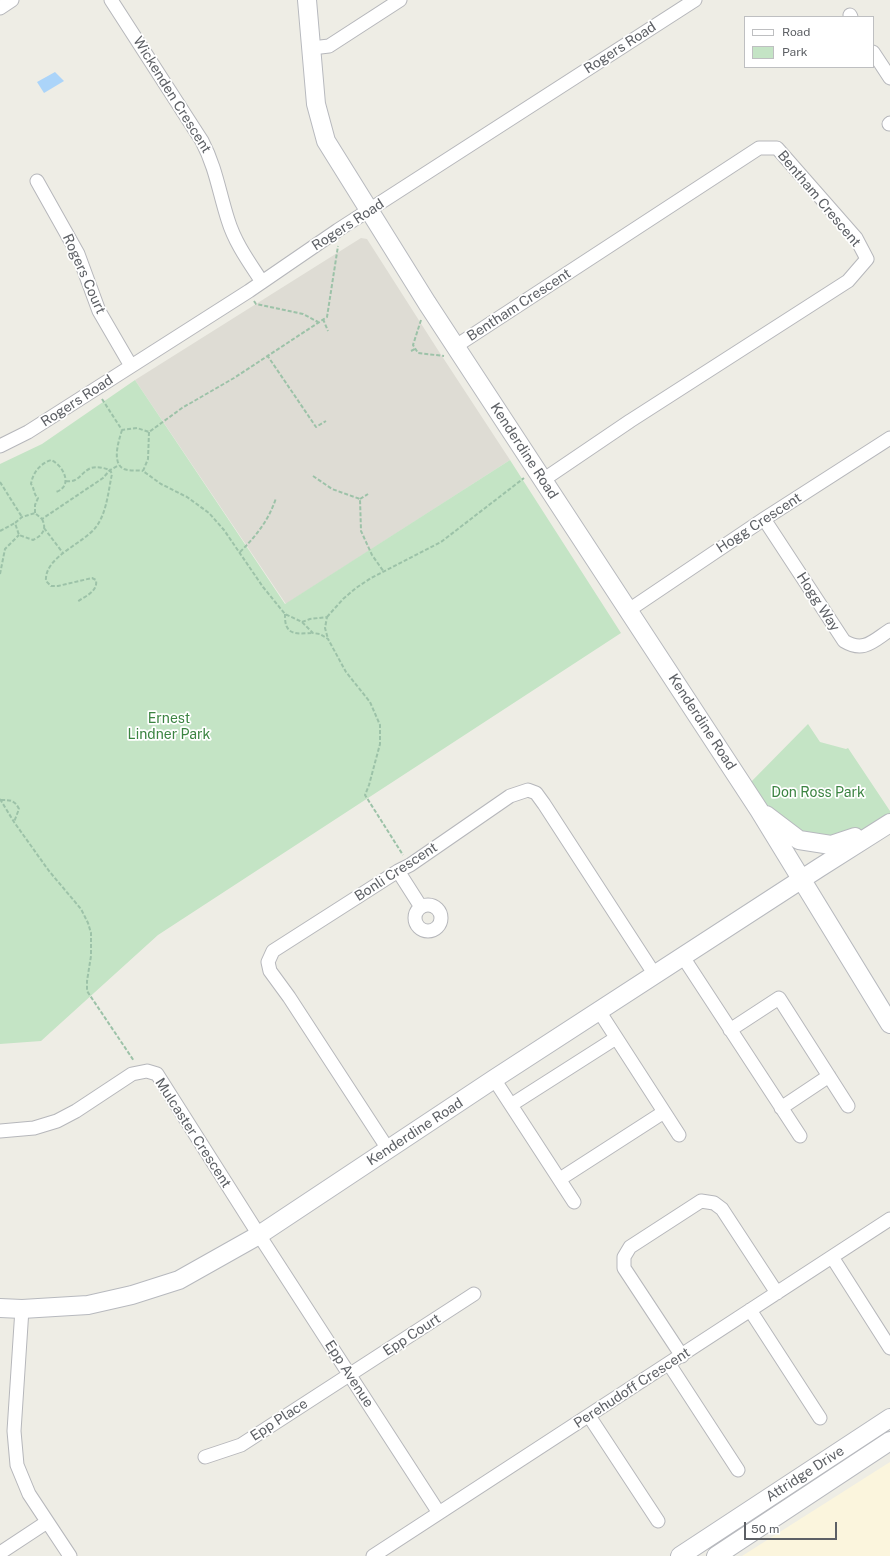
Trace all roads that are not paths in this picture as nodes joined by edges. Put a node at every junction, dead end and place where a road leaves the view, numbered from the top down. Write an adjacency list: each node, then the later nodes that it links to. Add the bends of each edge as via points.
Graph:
1 (12, 0): 6 (street)
2 (111, 0): 12 (street, Wickenden Crescent, via 202,141 211,158 234,237)
3 (307, 0): 7 (street, Kenderdine Road)
4 (400, 0): 7 (street, via 329,46)
5 (695, 0): 11 (street, Rogers Road)
6 (0, 8)
7 (312, 48): 11 (street, Kenderdine Road, via 316,104 326,142)
8 (874, 54): 9 (street)
9 (890, 78)
10 (37, 180): 14 (street, Rogers Court, via 78,254 100,311)
11 (370, 210): 12 (street, Rogers Road); 13 (street, Kenderdine Road, via 427,303)
12 (262, 282): 14 (street, Rogers Road)
13 (451, 351): 17 (street, Kenderdine Road); 17 (street, Bentham Crescent, via 759,148 777,148 856,238 867,259 848,281 630,421)
14 (131, 366): 16 (street, Rogers Road, via 28,432)
15 (890, 438): 18 (street, Hogg Crescent)
16 (0, 446)
17 (539, 474): 19 (street, Kenderdine Road)
18 (764, 519): 19 (street, Hogg Crescent); 20 (street, Hogg Way, via 844,641 859,647)
19 (629, 610): 21 (street, Kenderdine Road)
20 (890, 630)
21 (759, 810): 22 (street, via 799,840 831,845); 24 (street, Kenderdine Road)
22 (886, 826): 24 (street)
23 (398, 871): 25 (street); 27 (street, Bonli Crescent, via 510,796 528,790 536,793); 41 (street, Bonli Crescent, via 273,951 268,962 270,972)
24 (801, 879): 26 (street, Kenderdine Road); 29 (street, Kenderdine Road)
25 (420, 907)
26 (682, 957): 27 (street, Kenderdine Road); 30 (street)
27 (655, 975): 28 (street, Kenderdine Road)
28 (599, 1011): 31 (street); 33 (street, Kenderdine Road)
29 (890, 1024)
30 (730, 1030): 32 (street, via 779,998); 36 (street)
31 (616, 1038): 34 (street); 37 (street)
32 (829, 1076): 35 (street); 36 (street)
33 (494, 1079): 34 (street); 41 (street, Kenderdine Road)
34 (511, 1105): 42 (street)
35 (848, 1106)
36 (781, 1108): 40 (street)
37 (664, 1112): 39 (street); 42 (street)
38 (0, 1131): 45 (street, Mulcaster Crescent, via 34,1128 57,1121 132,1074 147,1071 157,1074)
39 (679, 1135)
40 (800, 1136)
41 (388, 1149): 45 (street, Kenderdine Road)
42 (560, 1179): 43 (street)
43 (574, 1202)
44 (890, 1219): 46 (street, Perehudoff Crescent)
45 (259, 1235): 50 (street, Kenderdine Road, via 179,1280 132,1295 88,1305); 55 (street, Epp Avenue)
46 (832, 1257): 47 (street, Perehudoff Crescent); 52 (street)
47 (777, 1293): 51 (street, Perehudoff Crescent); 53 (street, via 722,1209 714,1203 700,1201 630,1247 624,1257 624,1268)
48 (474, 1294): 55 (street, Epp Court)
49 (0, 1308): 50 (street, Kenderdine Road)
50 (22, 1309): 64 (street, via 14,1431 17,1465 30,1494)
51 (750, 1310): 53 (street, Perehudoff Crescent); 57 (street)
52 (890, 1348)
53 (682, 1356): 54 (street, Perehudoff Crescent)
54 (669, 1364): 56 (street, Perehudoff Crescent); 61 (street)
55 (350, 1375): 60 (street, Epp Place, via 241,1445); 62 (street, Epp Avenue)
56 (589, 1416): 62 (street, Perehudoff Crescent); 63 (street)
57 (820, 1418)
58 (890, 1418): 68 (street, Attridge Drive)
59 (890, 1441): 69 (street, Attridge Drive)
60 (205, 1457)
61 (738, 1470)
62 (439, 1513): 67 (street, Perehudoff Crescent)
63 (658, 1521)
64 (47, 1522): 65 (street); 66 (street)
65 (0, 1553)
66 (70, 1556)
67 (373, 1556)
68 (680, 1556)
69 (716, 1556)

